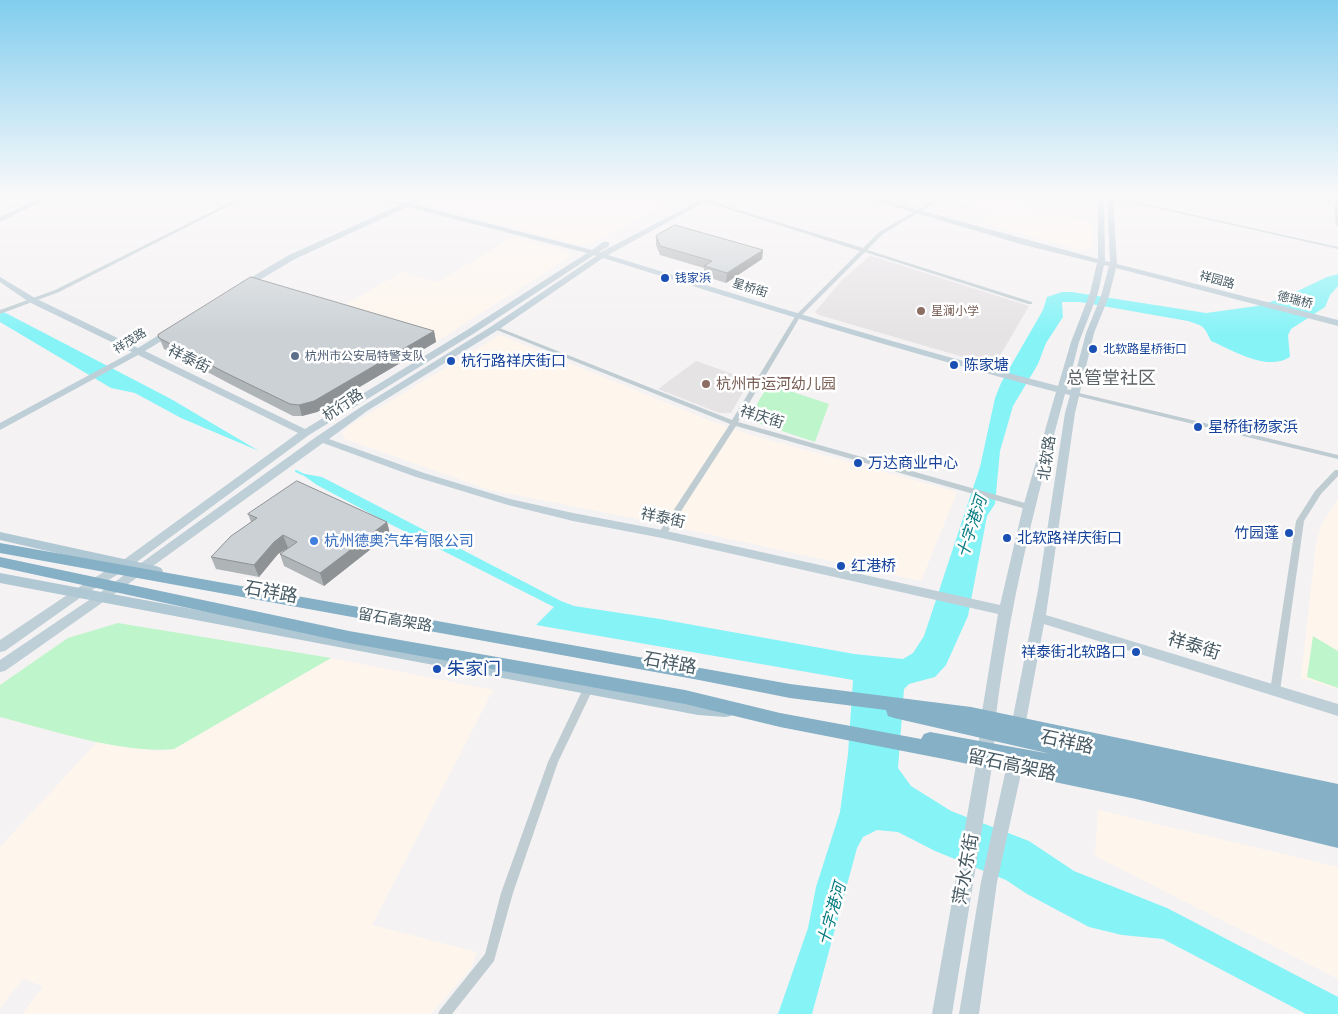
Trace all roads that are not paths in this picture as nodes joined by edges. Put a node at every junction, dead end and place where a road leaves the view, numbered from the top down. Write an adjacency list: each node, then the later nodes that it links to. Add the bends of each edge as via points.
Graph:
1 (158, 240): 19 (street, via 57,291)
2 (327, 240): 18 (street, via 292,256)
3 (546, 240): 14 (street, 星桥街)
4 (619, 240): 14 (street, 杭行路)
5 (621, 240): 14 (street, 杭行路)
6 (834, 240): 13 (street)
7 (874, 240): 13 (street)
8 (1029, 240): 15 (street, 祥园路)
9 (1103, 240): 15 (street, 北软路)
10 (1112, 240): 16 (street, 北软路)
11 (1305, 240): 12 (street)
12 (1338, 248)
13 (863, 250): 21 (street); 23 (street)
14 (597, 253): 23 (street, 星桥街); 28 (street, 杭行路); 34 (street, 杭行路)
15 (1102, 260): 16 (street, 祥园路); 30 (street, 北软路)
16 (1113, 263): 20 (street, 祥园路); 31 (street, 北软路, via 1105,296 1090,333)
17 (0, 279): 19 (street, 祥泰街)
18 (233, 292)
19 (32, 300): 22 (street); 29 (street, 祥泰街)
20 (1261, 301): 24 (street, 德瑞桥)
21 (1030, 303)
22 (0, 312)
23 (798, 316): 30 (street, 星桥街); 32 (street)
24 (1326, 317): 25 (street); 26 (street)
25 (1338, 318)
26 (1338, 323)
27 (178, 327): 29 (street, 祥茂路)
28 (495, 328): 32 (street, 祥庆街); 35 (street, 杭行路)
29 (138, 352): 33 (street, 祥茂路); 34 (street, 祥泰街)
30 (1062, 390): 31 (street, 星桥街); 38 (street, 北软路)
31 (1075, 394): 36 (street); 52 (street, 北软路)
32 (734, 423): 38 (street, 祥庆街); 39 (street)
33 (0, 427)
34 (305, 433): 45 (street, 杭行路)
35 (320, 439): 39 (street, 祥泰街, via 508,502); 46 (street, 杭行路)
36 (1338, 457)
37 (1338, 472): 57 (street, via 1318,493 1300,521)
38 (1029, 507): 51 (street, 北软路)
39 (662, 534): 51 (street, 祥泰街)
40 (0, 536): 43 (main road, 石祥路)
41 (0, 540): 43 (main road, via 48,550)
42 (0, 548): 56 (highway, 留石高架路)
43 (64, 549): 45 (main road, 石祥路)
44 (0, 562): 58 (highway, 留石高架路, via 349,636)
45 (126, 564): 46 (main road, 石祥路); 49 (street, 杭行路)
46 (140, 568): 50 (street, 杭行路); 60 (main road, 石祥路, via 843,694)
47 (0, 578): 49 (main road, 石祥路)
48 (0, 587): 49 (main road, via 43,593)
49 (80, 592): 50 (main road, 石祥路); 53 (street, 杭行路)
50 (102, 597): 54 (street, 杭行路); 55 (main road, 石祥路)
51 (1005, 611): 60 (street, 北软路)
52 (1039, 618): 57 (street, 祥泰街); 61 (street, 北软路)
53 (0, 647)
54 (0, 668)
55 (588, 689): 62 (main road, 石祥路, via 698,709 783,717); 71 (street, via 553,762 507,894 490,957)
56 (790, 691): 64 (highway, 留石高架路, via 971,714); 67 (highway, 留石高架路, via 1133,765)
57 (1275, 691): 59 (street, 祥泰街)
58 (685, 697): 67 (highway, 留石高架路, via 903,734); 70 (highway, 留石高架路, via 780,720 1136,791)
59 (1338, 710)
60 (988, 724): 61 (main road, 石祥路); 62 (street, 萍水东街)
61 (1017, 731): 63 (street, 萍水东街); 65 (main road, 石祥路)
62 (986, 754): 63 (main road, 石祥路); 72 (street, 萍水东街)
63 (1016, 760): 67 (main road, 石祥路, via 1220,802); 73 (street, 萍水东街, via 989,882)
64 (1338, 792)
65 (1338, 802)
66 (1338, 810): 67 (highway, 留石高架路)
67 (1308, 813): 68 (highway, 留石高架路); 69 (highway)
68 (1338, 822)
69 (1338, 830)
70 (1338, 839)
71 (444, 1014)
72 (942, 1014)
73 (969, 1014)

